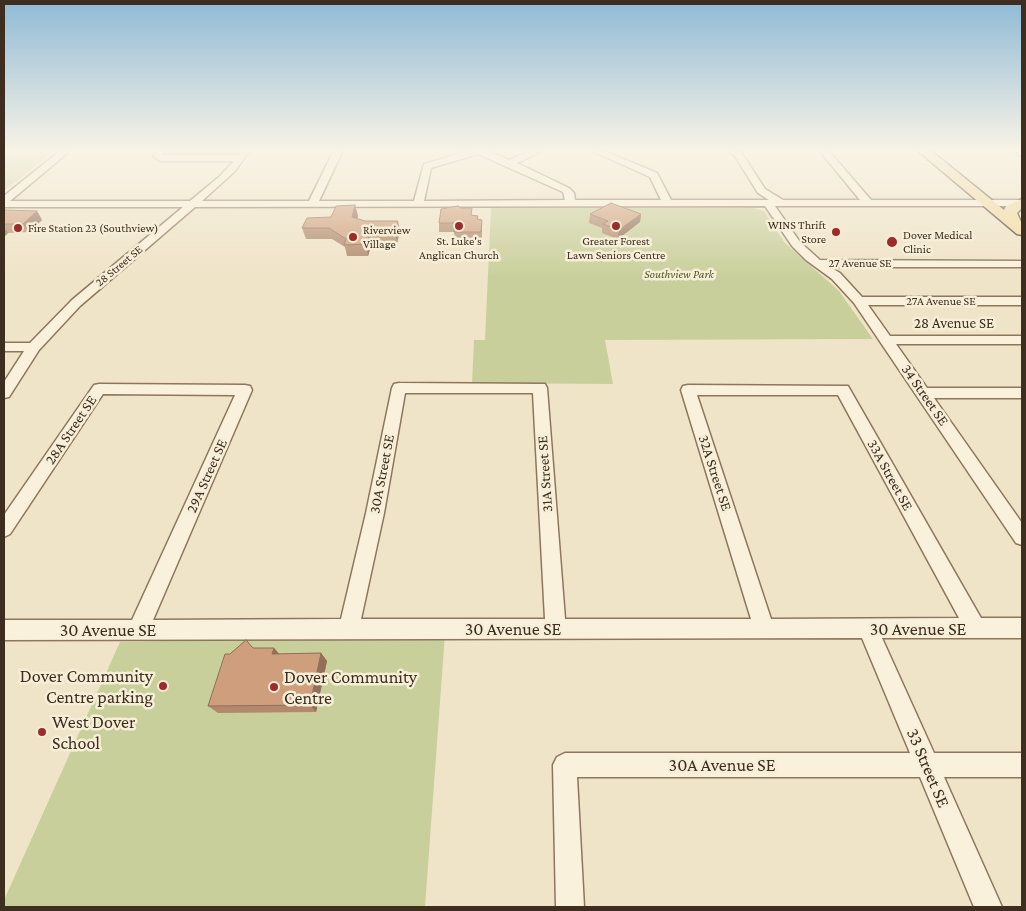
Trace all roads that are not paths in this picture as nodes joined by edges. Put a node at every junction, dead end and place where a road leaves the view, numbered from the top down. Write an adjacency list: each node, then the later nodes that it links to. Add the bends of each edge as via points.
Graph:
1 (15, 193): 12 (street)
2 (206, 193): 20 (street, 28 Street SE)
3 (318, 193): 21 (street)
4 (421, 193): 13 (street)
5 (568, 193): 22 (street)
6 (662, 193): 23 (street)
7 (761, 193): 14 (street)
8 (764, 193): 15 (street)
9 (859, 193): 16 (street)
10 (965, 193): 17 (main road)
11 (976, 193): 18 (main road)
12 (4, 202): 20 (street)
13 (418, 203): 21 (street); 22 (street)
14 (764, 203): 15 (street); 23 (street); 26 (street, 34 Street SE, via 796,244)
15 (782, 203): 16 (street)
16 (868, 203): 17 (street)
17 (975, 203): 18 (street); 25 (main road)
18 (990, 203): 19 (street); 24 (main road)
19 (1022, 203): 24 (main road, via 1010,213)
20 (194, 204): 21 (street); 33 (street, 28 Street SE, via 76,303)
21 (312, 204)
22 (571, 204): 23 (street)
23 (667, 204)
24 (1018, 227)
25 (1022, 245)
26 (818, 263): 27 (street, 27 Avenue SE); 28 (street, 34 Street SE, via 836,276)
27 (1022, 264)
28 (859, 301): 29 (street, 27A Avenue SE); 30 (street, 34 Street SE)
29 (1022, 301)
30 (885, 340): 31 (street, 28 Avenue SE); 38 (street, 34 Street SE)
31 (1022, 340)
32 (4, 347): 33 (street)
33 (34, 347): 37 (street, 28 Street SE)
34 (469, 388): 44 (street, 31A Street SE, via 540,388); 49 (street, 30A Street SE, via 399,388)
35 (170, 389): 40 (street, 28A Street SE, via 99,389); 48 (street, 29A Street SE, via 245,390)
36 (764, 390): 42 (street, 33A Street SE, via 843,390); 45 (street, 32A Street SE, via 688,390)
37 (4, 393)
38 (924, 393): 39 (street); 41 (street, 34 Street SE)
39 (1022, 393)
40 (4, 529)
41 (1020, 530)
42 (975, 628): 43 (street, 30 Avenue SE); 46 (street, 30 Avenue SE)
43 (1022, 628)
44 (556, 629): 45 (street, 30 Avenue SE); 49 (street, 30 Avenue SE)
45 (764, 629): 46 (street, 30 Avenue SE)
46 (868, 629): 50 (street, 33 Street SE)
47 (4, 630): 48 (street, 30 Avenue SE)
48 (138, 630): 49 (street, 30 Avenue SE)
49 (349, 630)
50 (927, 765): 51 (street, 30A Avenue SE); 52 (street, 30A Avenue SE, via 564,765); 53 (street, 33 Street SE)
51 (1022, 765)
52 (570, 907)
53 (988, 907)

